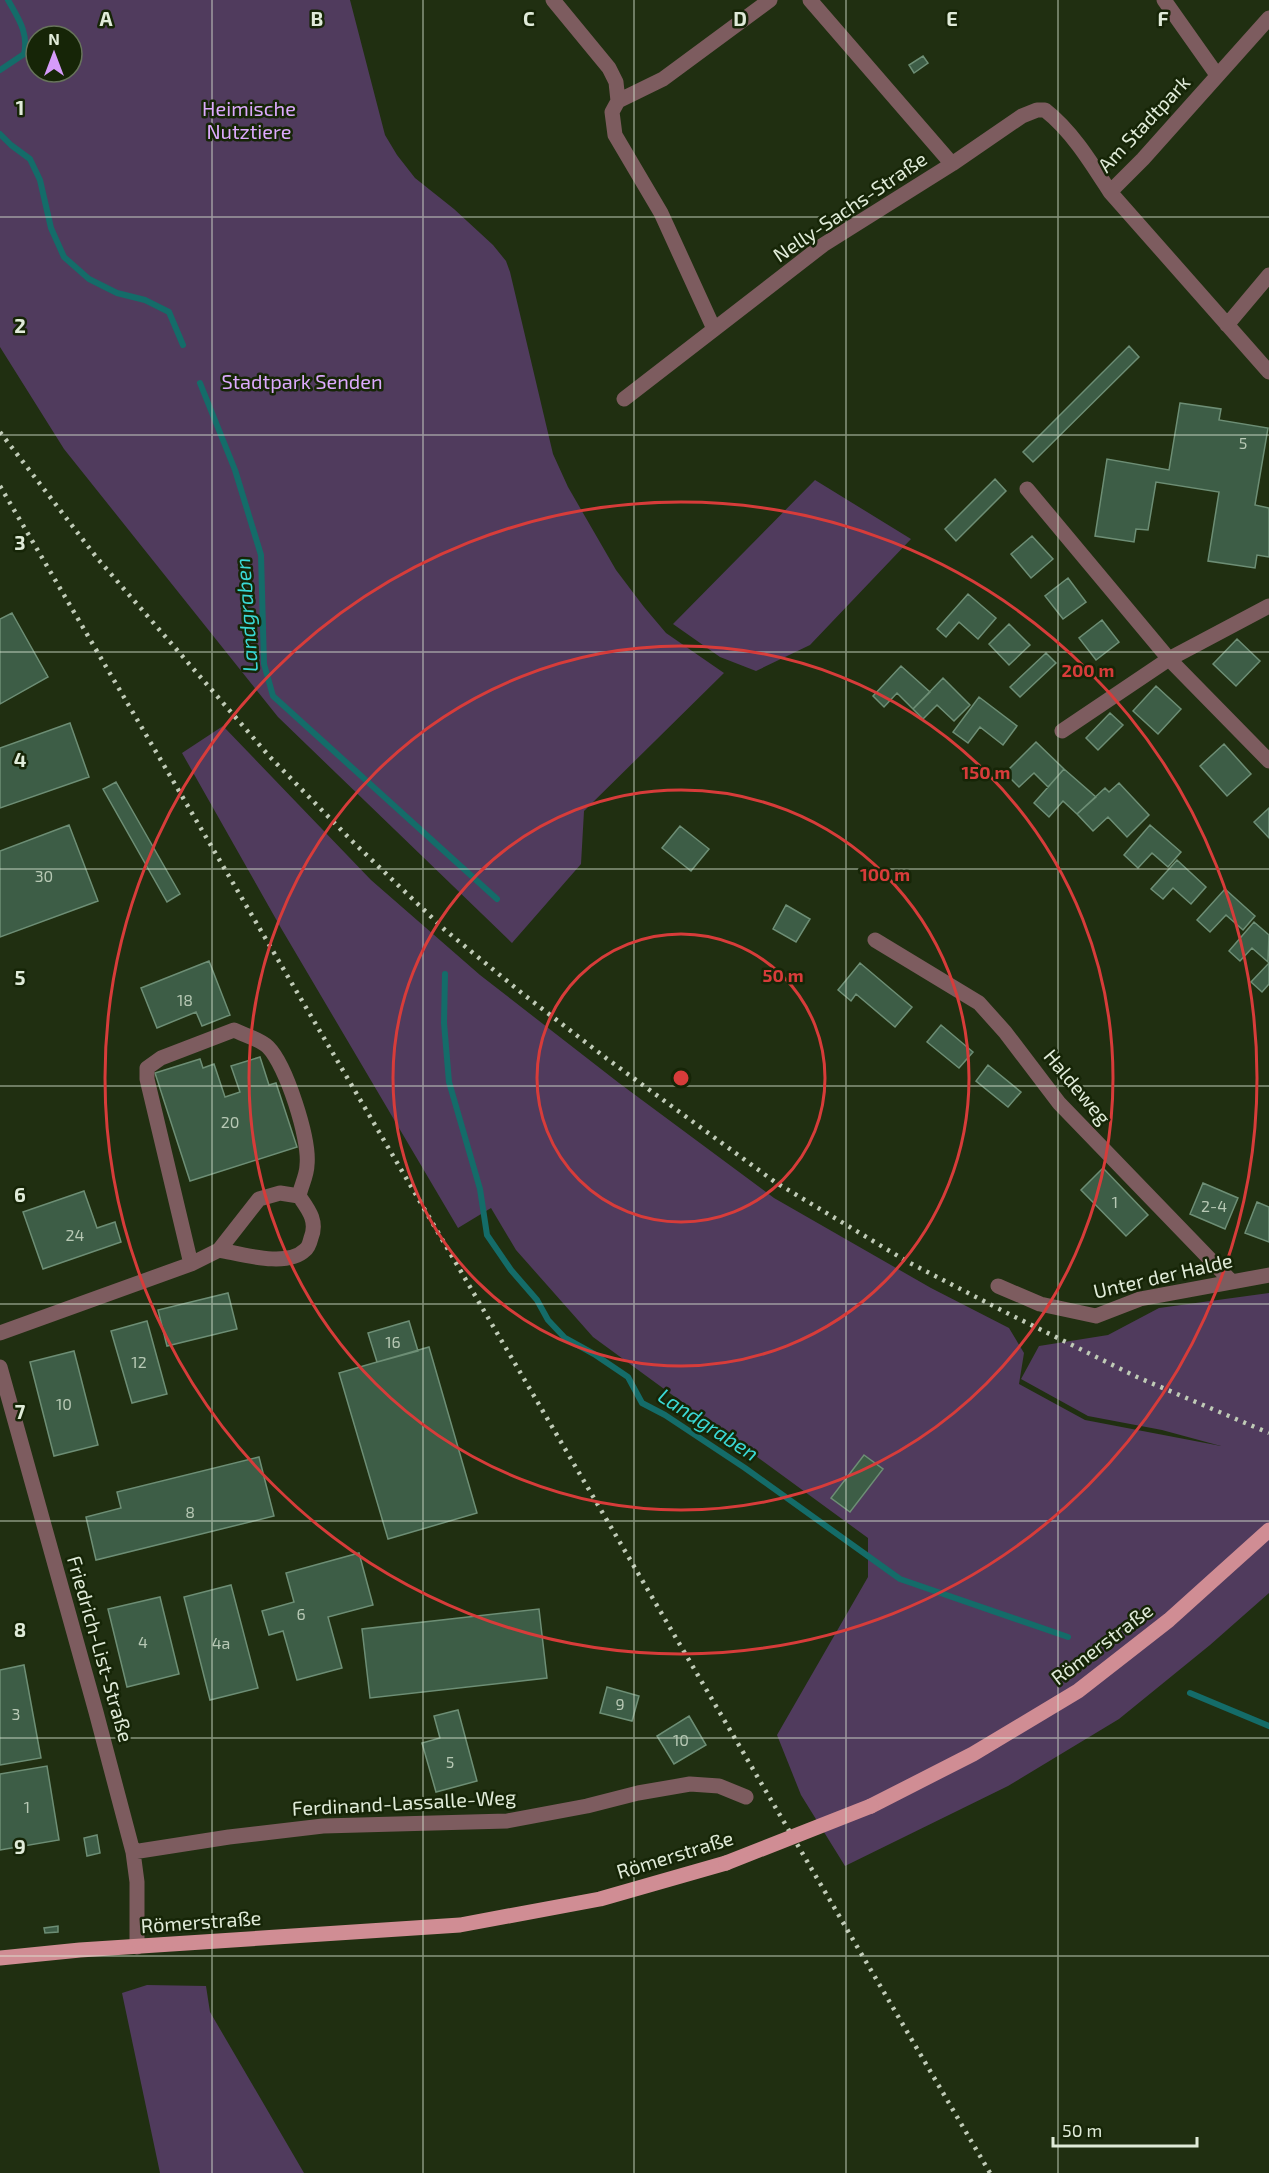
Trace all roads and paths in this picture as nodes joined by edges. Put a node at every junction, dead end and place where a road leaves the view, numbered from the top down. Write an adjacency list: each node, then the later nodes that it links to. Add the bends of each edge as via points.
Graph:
1 (553, 0): 7 (street, via 609,68 616,82)
2 (771, 0): 7 (street, via 663,79)
3 (810, 0): 8 (street, Nelly-Sachs-Straße)
4 (1164, 0): 6 (street)
5 (1269, 18): 6 (street, Am Stadtpark)
6 (1217, 75): 9 (street, Am Stadtpark)
7 (618, 101): 12 (street, via 612,112 615,135 661,213)
8 (952, 164): 9 (street, Nelly-Sachs-Straße, via 1022,116 1045,110 1089,159); 12 (street, Nelly-Sachs-Straße, via 823,245)
9 (1110, 192): 11 (street, Am Stadtpark)
10 (1269, 275): 11 (street)
11 (1227, 325): 13 (street, Am Stadtpark)
12 (714, 329): 14 (street, Nelly-Sachs-Straße)
13 (1269, 372)
14 (624, 399)
15 (1027, 489): 17 (street)
16 (1269, 606): 17 (street)
17 (1169, 659): 18 (street); 19 (street)
18 (1062, 731)
19 (1269, 761)
20 (875, 940): 25 (street, Haldeweg, via 978,1004 1067,1111)
21 (298, 1196): 22 (street, via 280,1193 260,1198); 22 (street, via 311,1213 314,1231 306,1250 278,1260); 23 (street, via 308,1165 305,1143 292,1092 280,1062 267,1045 234,1030 161,1058 147,1068 147,1079)
22 (219, 1250): 23 (street)
23 (191, 1264): 27 (street)
24 (1269, 1275): 25 (street, Unter der Halde)
25 (1231, 1281): 26 (street, Unter der Halde, via 1140,1299 1096,1316 1040,1304)
26 (998, 1286)
27 (0, 1333)
28 (0, 1367): 31 (street, Friedrich-List-Straße)
29 (1269, 1530): 32 (main road, Römerstraße, bridge, via 1170,1620 1078,1691 973,1754 871,1806 726,1863 600,1899 460,1926)
30 (746, 1797): 31 (street, Ferdinand-Lassalle-Weg, via 718,1786 690,1784 507,1821 323,1826)
31 (133, 1852): 32 (street, Friedrich-List-Straße)
32 (137, 1947): 33 (main road, Römerstraße)
33 (0, 1958)

